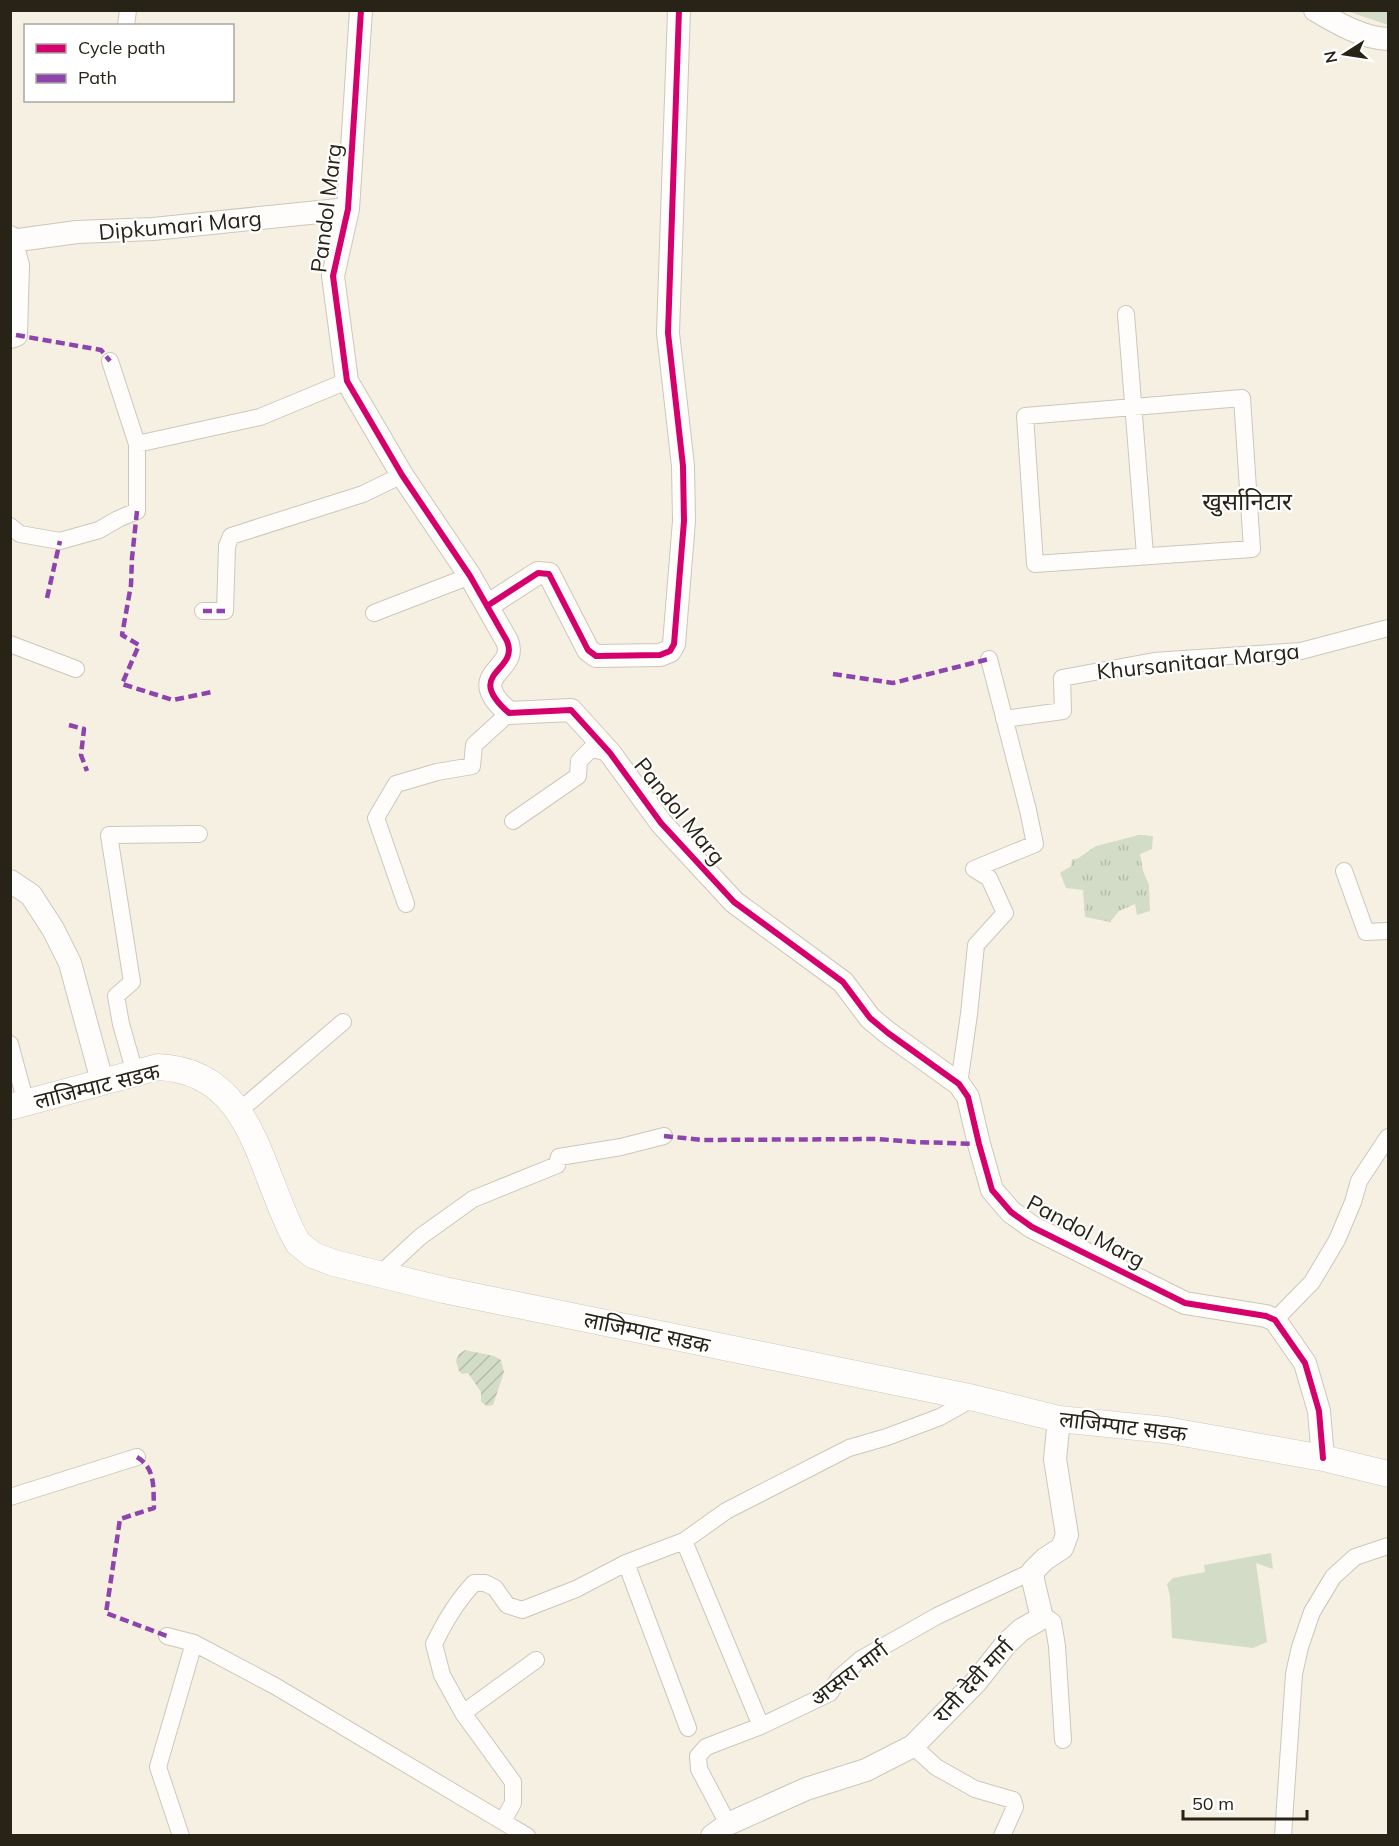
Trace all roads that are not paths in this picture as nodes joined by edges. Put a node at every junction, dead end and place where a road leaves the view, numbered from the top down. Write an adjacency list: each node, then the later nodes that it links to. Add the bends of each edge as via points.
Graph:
1 (361, 10): 5 (street, Pandol Marg)
2 (679, 10): 17 (street, via 668,333 680,434 684,521 674,644 670,651 660,655 596,656 588,650 549,574 538,573)
3 (1315, 10): 4 (street, via 1375,39)
4 (1389, 39)
5 (348, 209): 6 (street, Dipkumari Marg); 10 (street, Pandol Marg, via 333,276)
6 (11, 239): 8 (street, via 18,265 16,335)
7 (1126, 314): 11 (street)
8 (10, 337)
9 (110, 361): 12 (street)
10 (347, 381): 12 (street, via 260,417); 13 (street, Pandol Marg)
11 (1134, 406): 15 (street); 15 (street, via 1242,398 1252,549); 15 (street, via 1025,417 1035,564)
12 (137, 444): 14 (street, via 137,511 99,530 60,541 20,534)
13 (402, 475): 16 (street, Pandol Marg); 18 (street, via 363,494 231,536 227,546 225,611)
14 (10, 526)
15 (1145, 555)
16 (470, 576): 17 (street, Pandol Marg); 19 (street)
17 (487, 606): 24 (street, Pandol Marg, via 510,648 490,685 494,699)
18 (203, 611)
19 (374, 613)
20 (1389, 628): 25 (street, Khursanitaar Marga, via 1301,651 1154,661 1062,678 1063,711)
21 (10, 645): 23 (street)
22 (989, 659): 25 (street)
23 (76, 669)
24 (509, 713): 26 (street, Pandol Marg, via 571,710); 31 (street, via 474,745 472,766 396,784 376,818)
25 (1004, 719): 37 (street, via 1035,844 975,868 989,878 1005,913 976,945)
26 (610, 753): 27 (street, via 591,749 579,761 578,776); 37 (street, Pandol Marg, via 661,823 734,902 843,982 870,1018)
27 (513, 821)
28 (199, 834): 35 (street, via 109,835 132,982 116,996)
29 (1344, 871): 32 (street, via 1366,932)
30 (10, 881): 36 (street, via 31,894 70,963)
31 (406, 904)
32 (1389, 931)
33 (343, 1022): 39 (street)
34 (10, 1044): 38 (street)
35 (135, 1073): 36 (main road, लाजिम्पाट सडक); 39 (main road, लाजिम्पाट सडक, via 158,1068 191,1072 221,1090)
36 (102, 1081): 38 (main road, लाजिम्पाट सडक)
37 (959, 1084): 43 (street, Pandol Marg, via 968,1096 992,1190 1011,1212 1032,1227 1185,1303)
38 (18, 1105)
39 (239, 1111): 42 (main road, लाजिम्पाट सडक, via 298,1243 313,1255)
40 (664, 1136): 42 (street, via 559,1157 557,1165 473,1199 420,1237)
41 (1389, 1137): 43 (street, via 1359,1181 1337,1240 1312,1282)
42 (379, 1275): 44 (main road, लाजिम्पाट सडक)
43 (1275, 1320): 47 (street, via 1305,1363 1318,1411)
44 (974, 1398): 45 (main road, लाजिम्पाट सडक); 50 (street, via 940,1417 849,1448 726,1511)
45 (1059, 1419): 47 (main road, लाजिम्पाट सडक, via 1166,1430); 53 (street, via 1055,1460 1067,1535 1062,1548)
46 (137, 1457): 49 (street)
47 (1323, 1458): 48 (main road, लाजिम्पाट सडक)
48 (1389, 1474)
49 (10, 1497)
50 (684, 1541): 52 (street); 59 (street)
51 (1389, 1546): 68 (street, via 1355,1557 1333,1577 1312,1612 1294,1674)
52 (626, 1563): 58 (street, via 576,1589 522,1610 507,1605 495,1588 474,1583 459,1598 434,1644 442,1675); 60 (street)
53 (1033, 1571): 54 (street); 59 (street, अप्सरा मार्ग, via 937,1616 861,1659 839,1678 830,1693)
54 (1041, 1618): 61 (street, via 1053,1622); 62 (street, रानी देवी मार्ग, via 1006,1644 976,1682)
55 (167, 1636): 56 (street)
56 (194, 1643): 63 (street, via 275,1686); 65 (street, via 158,1767)
57 (536, 1660): 58 (street)
58 (463, 1713): 63 (street, via 513,1782 513,1803)
59 (761, 1726): 64 (street, अप्सरा मार्ग, via 706,1747 698,1756)
60 (688, 1728)
61 (1063, 1740)
62 (913, 1746): 64 (street, रानी देवी मार्ग, via 866,1770 806,1789); 67 (street, via 936,1767 975,1789 1013,1800 1015,1807)
63 (503, 1821): 66 (street)
64 (720, 1830)
65 (181, 1836)
66 (527, 1836)
67 (1002, 1836)
68 (1283, 1836)

